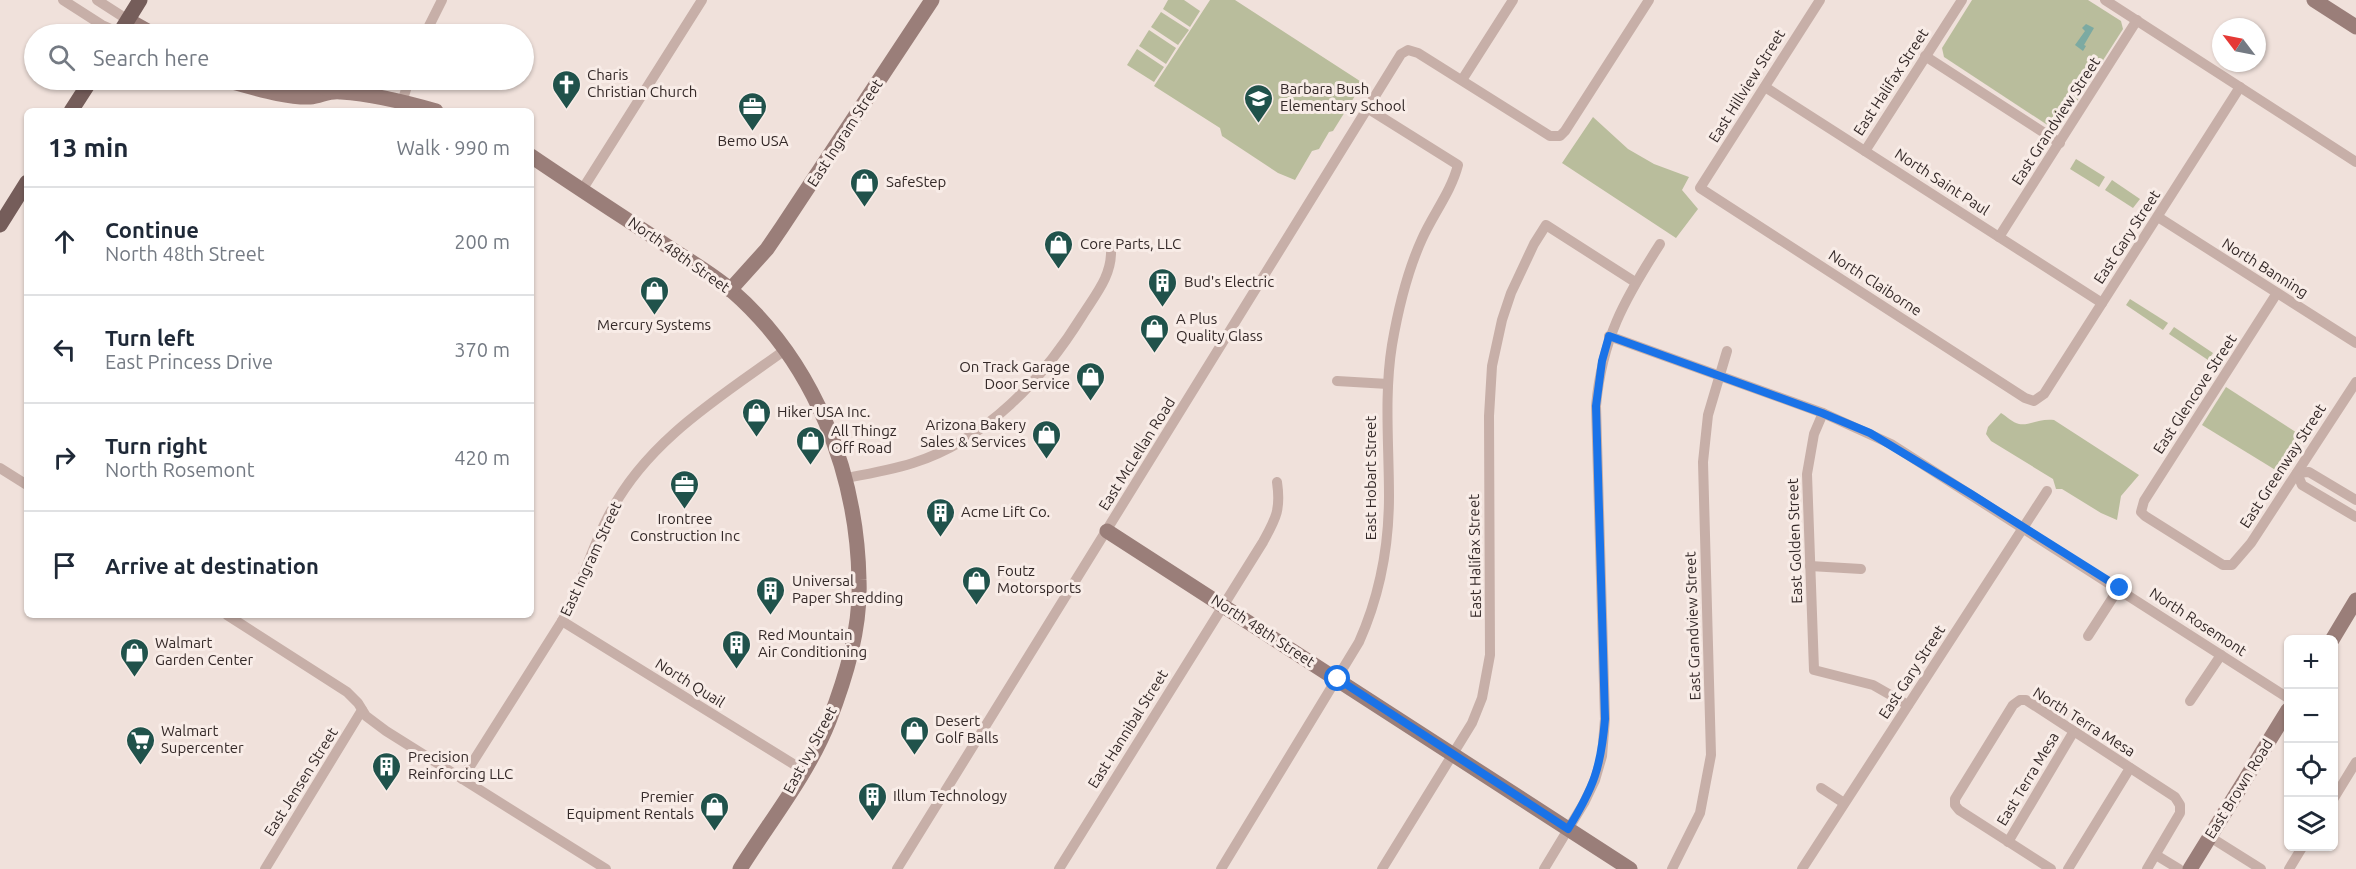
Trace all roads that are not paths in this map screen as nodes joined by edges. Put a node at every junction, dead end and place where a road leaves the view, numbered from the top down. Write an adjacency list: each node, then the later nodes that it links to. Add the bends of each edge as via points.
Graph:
1 (63, 0): 15 (street)
2 (97, 0): 13 (street)
3 (140, 0): 13 (main road)
4 (442, 0): 18 (street)
5 (702, 0): 38 (street)
6 (932, 0): 45 (street, East Ingram Street, via 767,249)
7 (1513, 0): 21 (street)
8 (1648, 0): 21 (street, via 1560,136 1550,136)
9 (1820, 0): 22 (street, East Hillview Street)
10 (1962, 0): 20 (street, East Halifax Street)
11 (2105, 0): 14 (street)
12 (2314, 0): 19 (street)
13 (128, 20): 16 (main road); 17 (street)
14 (2137, 20): 23 (street); 32 (street, East Grandview Street)
15 (100, 24)
16 (126, 24)
17 (135, 24)
18 (430, 24)
19 (2356, 27)
20 (1925, 56): 32 (street); 33 (street, East Halifax Street)
21 (1462, 80): 31 (street, East McLellan Road, via 1408,50 1401,54)
22 (1765, 87): 33 (street, North Saint Paul); 37 (street, East Hillview Street)
23 (2240, 87): 35 (street); 39 (street, East Gary Street)
24 (85, 90): 29 (main road)
25 (265, 90): 27 (street, via 310,97)
26 (406, 90): 28 (street)
27 (332, 91): 28 (street)
28 (402, 102): 30 (street)
29 (73, 108)
30 (425, 108)
31 (1367, 108): 55 (street, East Hobart Street, via 1458,165 1455,179 1410,270 1392,345); 67 (street, East McLellan Road)
32 (2060, 143): 41 (street, East Grandview Street)
33 (1865, 151): 41 (street, North Saint Paul)
34 (534, 158): 38 (street, North 48th Street)
35 (2356, 162)
36 (24, 187): 40 (main road)
37 (1700, 188): 56 (street, North Claiborne, via 2025,398)
38 (582, 190): 45 (street, North 48th Street)
39 (2158, 217): 46 (street, North Banning); 47 (street, East Gary Street)
40 (0, 225)
41 (1999, 237): 47 (street, North Saint Paul)
42 (1660, 244): 44 (street)
43 (1111, 250): 60 (street, via 1107,276 1065,344 1021,396 941,452 912,464)
44 (1635, 282): 48 (street); 86 (street, East Halifax Street, via 1546,225 1511,292 1492,366 1488,674 1472,723)
45 (730, 290): 50 (street, North 48th Street)
46 (2277, 293): 49 (street, North Banning); 68 (street, East Glencove Street, via 2144,501 2141,512 2223,565)
47 (2102, 303): 56 (street, East Gary Street, via 2044,394)
48 (1609, 336): 52 (street, North Rosemont); 94 (street, via 1596,406 1605,719 1602,756 1595,780)
49 (2356, 343)
50 (785, 350): 60 (street, North 48th Street, via 827,422); 75 (street, East Ingram Street, via 686,423 635,473 610,512)
51 (1727, 351): 52 (street, East Grandview Street)
52 (1719, 376): 57 (street, North Rosemont); 108 (street, East Grandview Street, via 1708,415 1703,462 1711,756 1700,813)
53 (1337, 381): 55 (street)
54 (2356, 382): 59 (street, East Greenway Street)
55 (1388, 384): 79 (street, East Hobart Street, via 1386,554 1373,612)
56 (2035, 400)
57 (1822, 413): 66 (street, North Rosemont, via 1891,444); 69 (street, East Golden Street, via 1807,474)
58 (0, 468): 62 (street)
59 (2297, 473): 64 (street, via 2309,472); 65 (street, via 2302,484); 68 (street, East Greenway Street, via 2243,555)
60 (846, 478): 89 (street, East Ivy Street, via 856,529 860,581 853,641 827,724)
61 (1276, 482): 73 (street, East Hannibal Street, via 1280,501 1276,518)
62 (24, 483)
63 (2047, 491): 66 (street, East Gary Street)
64 (2356, 500)
65 (2356, 517)
66 (2024, 527): 71 (street, North Rosemont); 82 (street, East Gary Street)
67 (1107, 531): 73 (street, North 48th Street); 102 (street, East McLellan Road)
68 (2232, 565)
69 (1810, 566): 70 (street); 82 (street, East Golden Street, via 1814,670 1873,685)
70 (1862, 569)
71 (2120, 588): 77 (street); 78 (street, North Rosemont)
72 (2356, 600): 76 (street)
73 (1223, 605): 79 (street, North 48th Street); 103 (street, East Hannibal Street)
74 (232, 618): 83 (street, via 347,692)
75 (562, 621): 89 (street, North Quail); 90 (street, East Ingram Street)
76 (2334, 635)
77 (2088, 636)
78 (2221, 655): 80 (street, North Rosemont); 81 (street)
79 (1338, 679): 86 (street, North 48th Street); 104 (street, East Hobart Street)
80 (2284, 695)
81 (2190, 701)
82 (1908, 705): 93 (street, East Gary Street)
83 (362, 710): 90 (street); 99 (street, East Jensen Street)
84 (2284, 718): 95 (street, East Brown Road)
85 (2074, 731): 88 (street, North Terra Mesa); 96 (street, East Terra Mesa); 96 (street, North Terra Mesa, via 2020,700 2013,705 1955,799 1959,810)
86 (1453, 754): 94 (street, North 48th Street); 105 (street, East Halifax Street)
87 (2356, 762): 92 (street)
88 (2130, 768): 98 (street, North Terra Mesa, via 2175,797 2180,805 2180,813); 111 (street)
89 (803, 770): 101 (street, East Ivy Street)
90 (462, 779): 100 (street)
91 (1821, 788): 93 (street)
92 (2335, 797)
93 (1844, 803): 109 (street, East Gary Street)
94 (1568, 829): 106 (street); 107 (street, North 48th Street)
95 (2210, 837): 113 (street, East Brown Road); 114 (street)
96 (2008, 842): 110 (street, North Terra Mesa)
97 (2300, 851): 115 (street)
98 (2152, 864): 112 (street)
99 (265, 869)
100 (606, 869)
101 (740, 869)
102 (897, 869)
103 (1059, 869)
104 (1221, 869)
105 (1382, 869)
106 (1544, 869)
107 (1630, 869)
108 (1672, 869)
109 (1802, 869)
110 (2051, 869)
111 (2068, 869)
112 (2180, 869)
113 (2190, 869)
114 (2261, 869)
115 (2289, 869)

